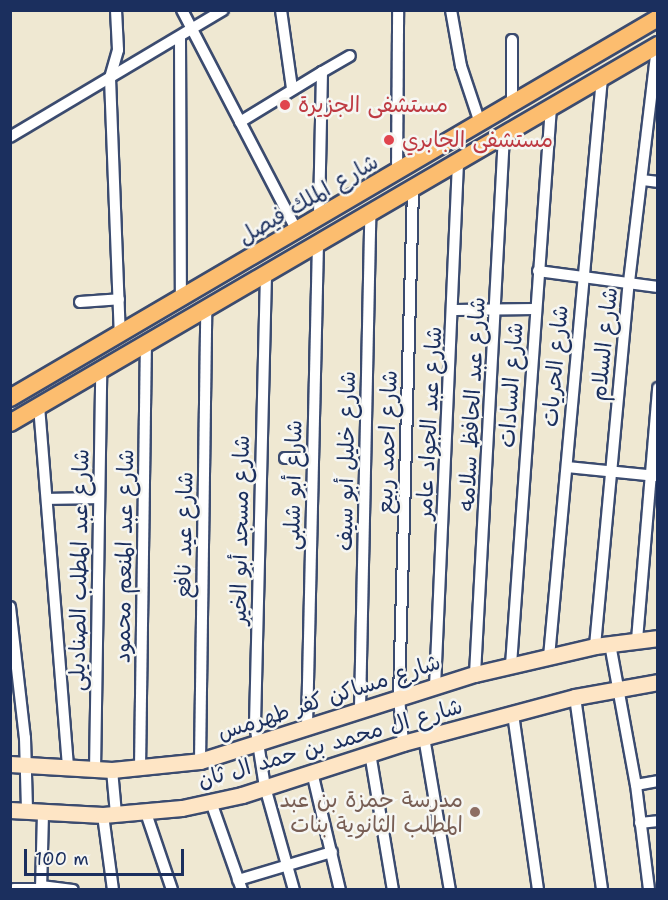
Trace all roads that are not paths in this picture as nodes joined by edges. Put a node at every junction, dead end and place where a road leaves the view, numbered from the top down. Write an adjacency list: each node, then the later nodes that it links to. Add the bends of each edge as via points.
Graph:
1 (116, 10): 14 (street, via 118,50)
2 (182, 10): 8 (street)
3 (223, 10): 8 (street)
4 (281, 10): 16 (street)
5 (398, 10): 24 (street)
6 (451, 10): 20 (street, via 461,66)
7 (657, 18): 17 (main road, شارع الملك فيصل)
8 (192, 30): 9 (street); 19 (street)
9 (180, 37): 14 (street); 37 (street)
10 (512, 40): 17 (street)
11 (657, 45): 15 (main road, شارع الملك فيصل); 25 (street, شارع السلام)
12 (350, 56): 13 (street)
13 (322, 72): 16 (street); 29 (street)
14 (110, 78): 22 (street); 38 (street)
15 (602, 78): 18 (main road, شارع الملك فيصل); 34 (street, شارع الحريات)
16 (292, 88): 19 (street)
17 (512, 104): 20 (main road, شارع الملك فيصل)
18 (551, 107): 21 (main road, شارع الملك فيصل); 32 (street, شارع السادات)
19 (240, 122): 30 (street)
20 (480, 123): 24 (main road, شارع الملك فيصل)
21 (504, 135): 23 (main road, شارع الملك فيصل); 43 (street, شارع عبد الحافظ سلامه)
22 (10, 137)
23 (458, 162): 27 (main road, شارع الملك فيصل); 42 (street, شارع عبد الجواد عامر)
24 (397, 173): 29 (main road, شارع الملك فيصل)
25 (642, 180): 26 (street); 35 (street, شارع السلام)
26 (657, 182)
27 (413, 188): 28 (main road, شارع الملك فيصل); 70 (street, شارع احمد ربيع)
28 (370, 213): 31 (main road, شارع الملك فيصل); 71 (street, شارع خليل أبو سيف)
29 (319, 218): 30 (main road, شارع الملك فيصل)
30 (297, 231): 37 (main road, شارع الملك فيصل)
31 (318, 243): 33 (main road, شارع الملك فيصل); 53 (street, شارع أبو شلبى)
32 (538, 271): 34 (street); 41 (street, شارع السادات)
33 (266, 274): 40 (main road, شارع الملك فيصل); 76 (street, شارع مسجد أبو الخير, via 255,714)
34 (582, 277): 35 (street); 54 (street, شارع الحريات)
35 (629, 282): 36 (street); 55 (street, شارع السلام)
36 (657, 287)
37 (181, 298): 44 (main road, شارع الملك فيصل)
38 (119, 299): 39 (street); 44 (street)
39 (80, 302)
40 (206, 309): 45 (main road, شارع الملك فيصل); 78 (street, شارع عيد نافع)
41 (535, 309): 43 (street); 64 (street, شارع السادات)
42 (455, 310): 43 (street); 67 (street, شارع عبد الجواد عامر)
43 (497, 310): 65 (street, شارع عبد الحافظ سلامه)
44 (120, 334): 48 (main road, شارع الملك فيصل)
45 (146, 344): 46 (main road, شارع الملك فيصل); 80 (street, شارع عبد المنعم محمود)
46 (101, 370): 49 (main road, شارع الملك فيصل); 57 (street, شارع عبد المطلب الصناديلى)
47 (657, 388): 51 (street)
48 (10, 398)
49 (39, 406): 50 (main road, شارع الملك فيصل); 58 (street)
50 (10, 423)
51 (655, 428): 56 (street)
52 (285, 458): 53 (street)
53 (313, 458): 73 (street, شارع أبو شلبى)
54 (567, 466): 55 (street); 63 (street, شارع الحريات)
55 (611, 471): 56 (street); 62 (street, شارع السلام)
56 (654, 476): 61 (street)
57 (99, 498): 58 (street); 83 (street, شارع عبد المطلب الصناديلى)
58 (47, 499): 81 (street)
59 (10, 607): 79 (street)
60 (657, 638): 61 (street, شارع مساكن كفر طهرمس)
61 (637, 640): 62 (street, شارع مساكن كفر طهرمس)
62 (603, 645): 63 (street, شارع مساكن كفر طهرمس); 68 (street, شارع السلام)
63 (549, 657): 64 (street, شارع مساكن كفر طهرمس)
64 (511, 665): 65 (street, شارع مساكن كفر طهرمس)
65 (475, 674): 67 (street, شارع مساكن كفر طهرمس)
66 (657, 682): 68 (street, شارع ال محمد بن حمد ال ثان)
67 (435, 687): 70 (street, شارع مساكن كفر طهرمس)
68 (618, 688): 69 (street, شارع ال محمد بن حمد ال ثان); 86 (street, شارع السلام)
69 (575, 697): 72 (street, شارع ال محمد بن حمد ال ثان); 110 (street)
70 (399, 698): 71 (street, شارع مساكن كفر طهرمس); 75 (street, شارع احمد ربيع)
71 (360, 709): 73 (street, شارع مساكن كفر طهرمس)
72 (513, 714): 74 (street, شارع ال محمد بن حمد ال ثان); 109 (street)
73 (307, 727): 76 (street, شارع مساكن كفر طهرمس)
74 (424, 737): 75 (street, شارع ال محمد بن حمد ال ثان); 108 (street)
75 (403, 743): 77 (street, شارع ال محمد بن حمد ال ثان)
76 (258, 745): 78 (street, شارع مساكن كفر طهرمس); 87 (street, شارع مسجد أبو الخير)
77 (370, 753): 84 (street, شارع ال محمد بن حمد ال ثان); 107 (street)
78 (200, 761): 80 (street, شارع مساكن كفر طهرمس)
79 (18, 764): 81 (street, شارع مساكن كفر طهرمس); 90 (street)
80 (140, 768): 82 (street, شارع مساكن كفر طهرمس)
81 (68, 769): 83 (street, شارع مساكن كفر طهرمس)
82 (112, 770): 83 (street, شارع مساكن كفر طهرمس); 93 (street)
83 (95, 771)
84 (312, 772): 87 (street, شارع ال محمد بن حمد ال ثان); 96 (street)
85 (657, 781): 86 (street)
86 (636, 785): 95 (street, شارع السلام)
87 (265, 787): 88 (street, شارع ال محمد بن حمد ال ثان); 97 (street, شارع مسجد أبو الخير)
88 (211, 802): 92 (street, شارع ال محمد بن حمد ال ثان); 99 (street)
89 (10, 810): 90 (street, شارع ال محمد بن حمد ال ثان)
90 (27, 811): 91 (street, شارع ال محمد بن حمد ال ثان)
91 (43, 811): 93 (street, شارع ال محمد بن حمد ال ثان); 100 (street)
92 (146, 813): 93 (street, شارع ال محمد بن حمد ال ثان); 104 (street)
93 (110, 815): 103 (street)
94 (657, 821): 95 (street)
95 (640, 823): 98 (street, شارع السلام)
96 (332, 852): 97 (street); 106 (street)
97 (288, 865): 99 (street); 105 (street, شارع مسجد أبو الخير)
98 (652, 873): 111 (street, شارع السلام)
99 (240, 885)
100 (41, 888): 101 (street); 102 (street)
101 (14, 889)
102 (73, 890)
103 (112, 890)
104 (172, 890)
105 (294, 890)
106 (340, 890)
107 (393, 890)
108 (450, 890)
109 (538, 890)
110 (602, 890)
111 (649, 890)

